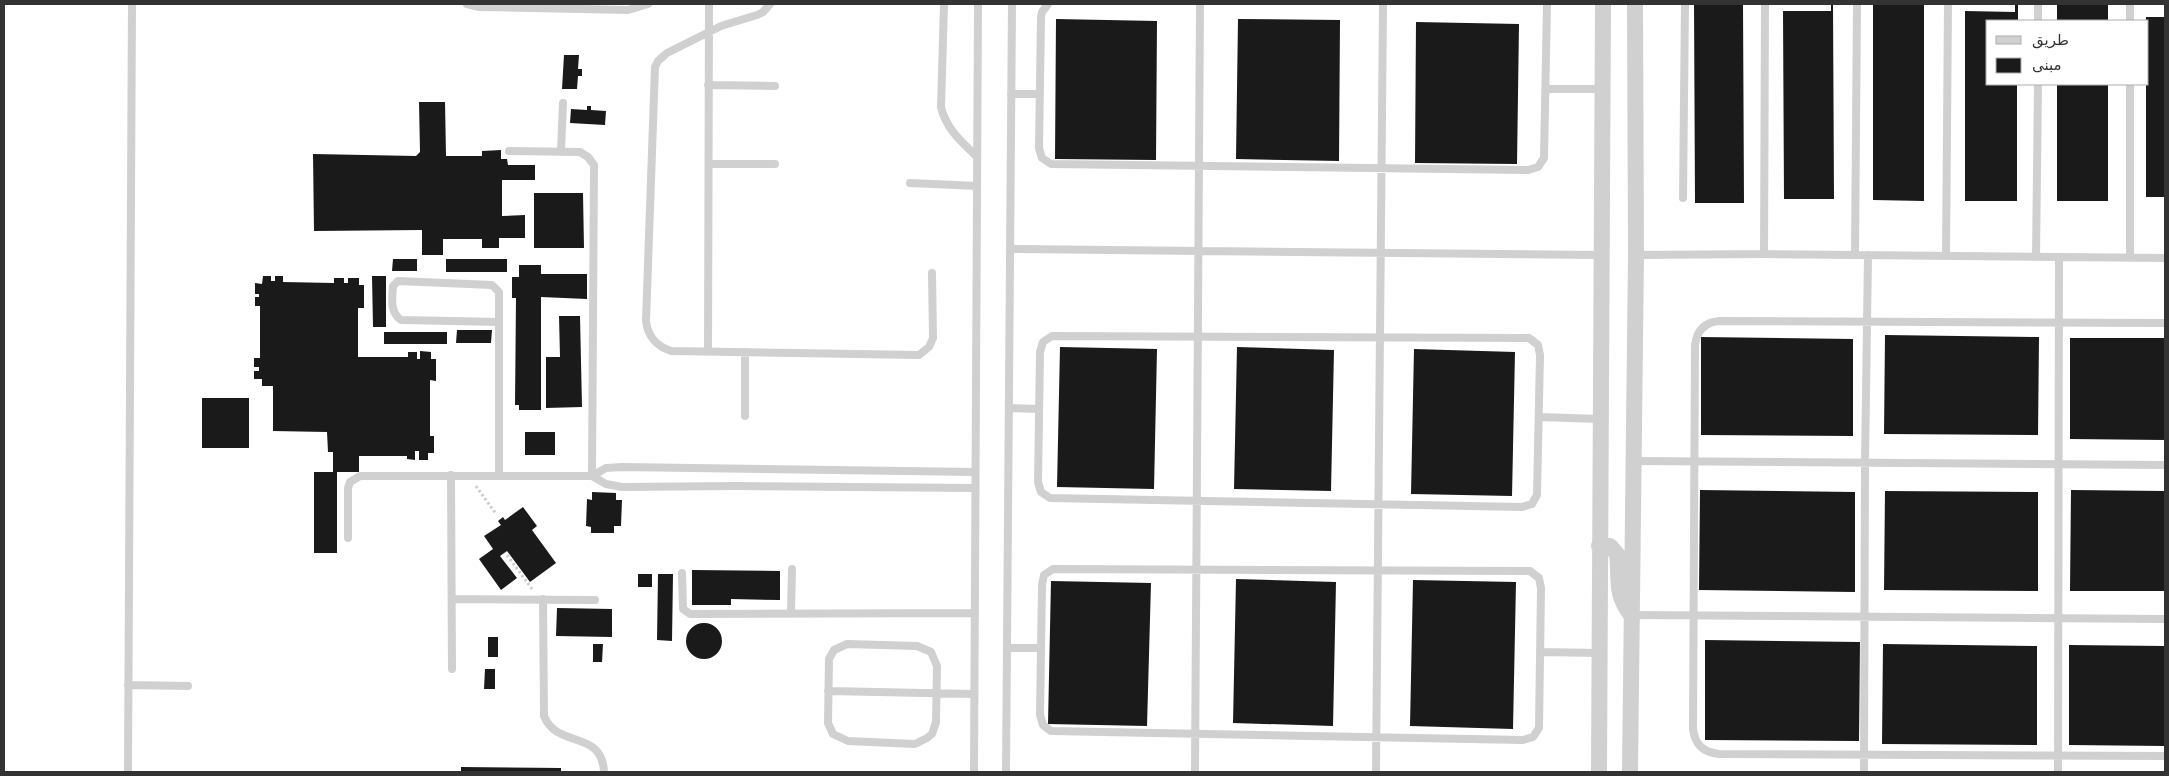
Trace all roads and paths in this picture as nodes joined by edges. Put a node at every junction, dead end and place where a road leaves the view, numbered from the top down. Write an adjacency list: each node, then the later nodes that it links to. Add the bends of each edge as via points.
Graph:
1 (132, 4): 109 (lane)
2 (467, 4): 21 (lane, via 479,7)
3 (648, 4): 21 (lane, via 628,10)
4 (709, 4): 24 (lane)
5 (770, 4): 24 (lane, via 758,15)
6 (944, 4): 36 (lane, via 941,107 950,129)
7 (978, 4): 36 (lane)
8 (1012, 4): 31 (lane)
9 (1048, 4): 32 (lane, via 1042,12)
10 (1200, 4): 39 (lane)
11 (1383, 4): 40 (lane)
12 (1547, 4): 29 (lane)
13 (1603, 4): 30 (street)
14 (1635, 4): 49 (street)
15 (1685, 4): 43 (lane)
16 (1765, 4): 47 (lane)
17 (1857, 4): 50 (lane)
18 (1948, 4): 52 (lane)
19 (2038, 4): 22 (lane)
20 (2130, 4): 23 (lane)
21 (550, 6)
22 (2038, 20)
23 (2130, 20)
24 (708, 32): 25 (lane); 64 (lane, via 667,53 655,68 646,321 649,334 664,348)
25 (708, 85): 28 (lane); 37 (lane)
26 (2038, 85): 53 (lane)
27 (2130, 85): 55 (lane)
28 (775, 86)
29 (1546, 89): 30 (lane); 40 (lane, via 1544,158 1533,170)
30 (1603, 89): 48 (street)
31 (1011, 94): 32 (lane); 44 (lane)
32 (1038, 94): 39 (lane, via 1040,153 1046,162)
33 (562, 103): 35 (lane)
34 (510, 151): 35 (lane)
35 (561, 151): 81 (lane, via 584,154 592,160 594,170)
36 (977, 157): 42 (lane)
37 (708, 164): 38 (lane); 64 (lane)
38 (775, 164)
39 (1200, 166): 40 (lane); 45 (lane)
40 (1382, 168): 46 (lane)
41 (910, 183): 42 (lane)
42 (977, 186): 77 (lane)
43 (1683, 198)
44 (1010, 249): 45 (lane); 66 (lane)
45 (1199, 252): 46 (lane); 62 (lane)
46 (1381, 253): 48 (lane); 63 (lane)
47 (1764, 254): 49 (lane); 50 (lane)
48 (1602, 255): 70 (street)
49 (1636, 255): 71 (street)
50 (1855, 255): 51 (lane)
51 (1868, 255): 52 (lane); 59 (lane)
52 (1946, 256): 53 (lane)
53 (2036, 257): 54 (lane)
54 (2059, 258): 55 (lane); 60 (lane)
55 (2130, 258): 56 (lane)
56 (2165, 258)
57 (932, 273): 65 (lane, via 933,338 929,348 919,355)
58 (499, 322): 58 (lane, via 499,292 492,284 398,281 393,286 394,313 401,320); 80 (lane)
59 (1866, 322): 60 (lane); 72 (lane, via 1720,321 1705,325 1699,330 1695,345); 73 (lane)
60 (2059, 323): 61 (lane); 74 (lane)
61 (2165, 323)
62 (1198, 336): 63 (lane); 67 (lane, via 1052,336 1041,346); 84 (lane)
63 (1380, 337): 69 (lane, via 1529,338 1539,350); 85 (lane)
64 (708, 351): 65 (lane)
65 (745, 352): 68 (lane)
66 (1009, 408): 67 (lane); 104 (lane)
67 (1039, 409): 84 (lane, via 1038,482 1045,496 1055,499)
68 (745, 416)
69 (1539, 416): 70 (lane); 85 (lane, via 1538,495 1527,507)
70 (1600, 419): 88 (street)
71 (1634, 461): 72 (lane); 99 (street)
72 (1694, 461): 73 (lane); 100 (lane)
73 (1865, 463): 74 (lane); 101 (lane)
74 (2058, 464): 75 (lane); 102 (lane)
75 (2165, 465)
76 (736, 469): 77 (lane); 81 (lane, via 614,467); 82 (lane)
77 (975, 472): 83 (lane)
78 (451, 475): 79 (lane); 87 (lane, via 366,475 355,478 348,488); 94 (lane)
79 (469, 475): 80 (lane); 86 (path)
80 (499, 475): 81 (lane)
81 (592, 476): 82 (lane, via 606,484 622,487)
82 (736, 486): 83 (lane)
83 (975, 488): 98 (lane)
84 (1197, 502): 85 (lane); 91 (lane)
85 (1378, 505): 92 (lane)
86 (496, 514)
87 (348, 538)
88 (1599, 546): 99 (street, via 1610,546 1617,554 1620,599); 107 (street)
89 (507, 554): 95 (path)
90 (792, 569): 97 (lane)
91 (1196, 569): 92 (lane); 105 (lane, via 1053,569 1042,579); 114 (lane)
92 (1378, 570): 106 (lane, via 1530,571 1541,582); 115 (lane)
93 (682, 573): 97 (lane, via 683,608 687,613)
94 (452, 600): 95 (lane); 108 (lane)
95 (541, 600): 96 (lane); 120 (lane, via 544,716 556,733 590,745 601,758)
96 (595, 600)
97 (791, 613): 98 (lane)
98 (975, 613): 113 (lane)
99 (1631, 615): 100 (lane); 126 (street)
100 (1694, 616): 101 (lane); 116 (lane, via 1693,729 1698,744 1704,750 1719,754)
101 (1864, 617): 102 (lane); 116 (lane)
102 (2058, 618): 103 (lane); 117 (lane)
103 (2165, 618)
104 (1007, 648): 105 (lane); 122 (lane)
105 (1041, 648): 114 (lane, via 1040,720 1046,729 1056,732)
106 (1540, 652): 107 (lane); 115 (lane, via 1539,728 1528,740)
107 (1599, 653): 125 (street)
108 (452, 669)
109 (128, 686): 110 (lane); 119 (lane)
110 (188, 686)
111 (828, 691): 112 (lane); 112 (lane, via 829,659 834,650 847,644 927,649 936,661); 112 (lane, via 828,722 837,737 915,744 927,738 935,728)
112 (937, 693): 113 (lane)
113 (974, 694): 121 (lane)
114 (1195, 735): 115 (lane); 123 (lane)
115 (1376, 738): 124 (lane)
116 (1864, 754): 117 (lane); 127 (lane)
117 (2058, 756): 118 (lane); 128 (lane)
118 (2165, 756)
119 (128, 772)
120 (604, 772)
121 (974, 772)
122 (1006, 772)
123 (1195, 772)
124 (1376, 772)
125 (1599, 772)
126 (1630, 772)
127 (1864, 772)
128 (2058, 772)

